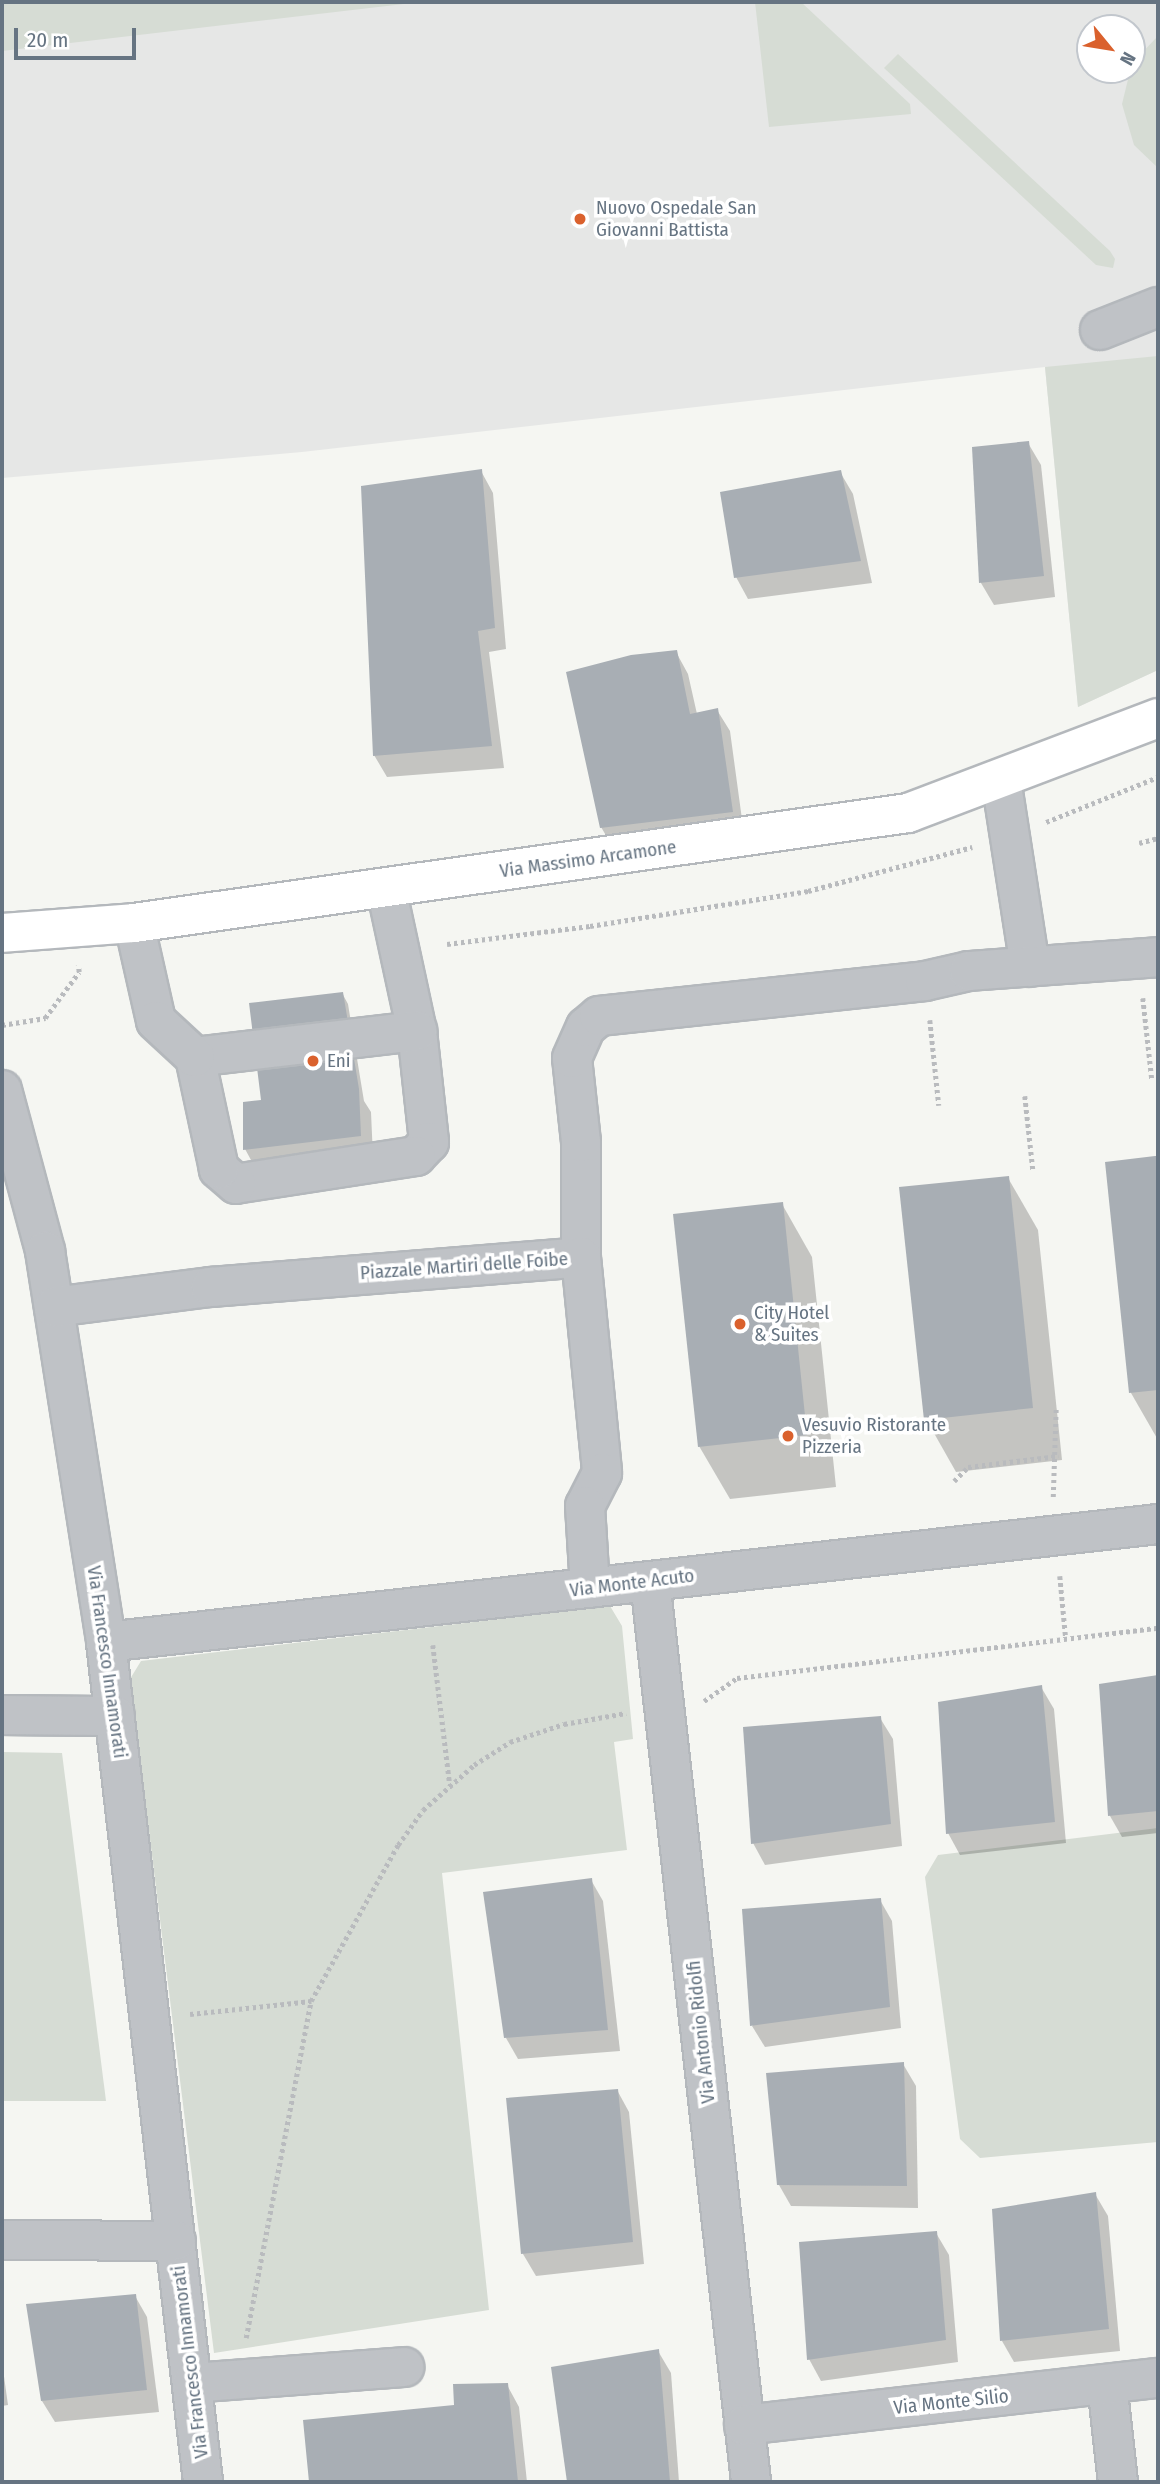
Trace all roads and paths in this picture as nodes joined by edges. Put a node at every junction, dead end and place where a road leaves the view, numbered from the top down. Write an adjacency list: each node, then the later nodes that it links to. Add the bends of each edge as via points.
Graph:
1 (1158, 307): 2 (street)
2 (1100, 330)
3 (1158, 718): 5 (main road, Via Massimo Arcamone)
4 (1158, 777): 6 (path)
5 (1001, 779): 6 (street); 9 (main road, Via Massimo Arcamone, via 908,813)
6 (1008, 838): 13 (path, via 808,891 590,926); 15 (street)
7 (1158, 838): 8 (path)
8 (1139, 843)
9 (386, 888): 10 (main road, Via Massimo Arcamone); 18 (street)
10 (135, 923): 11 (main road, Via Massimo Arcamone); 19 (street, via 156,1021)
11 (71, 927): 12 (main road, Via Massimo Arcamone); 17 (path, via 79,972 45,1018)
12 (2, 933)
13 (447, 943)
14 (1149, 958): 15 (street); 20 (path)
15 (1030, 967): 16 (street, via 969,971)
16 (926, 981): 23 (path); 25 (street, via 599,1016 586,1027 572,1058 581,1142)
17 (2, 1025)
18 (417, 1031): 19 (street); 19 (street, via 429,1142 416,1156 236,1184 219,1169)
19 (195, 1057)
20 (1153, 1080)
21 (2, 1090): 26 (street, Via Francesco Innamorati, via 45,1251)
22 (1025, 1096): 24 (path)
23 (939, 1107)
24 (1033, 1170)
25 (581, 1257): 26 (street, Piazzale Martiri delle Foibe, via 211,1287); 31 (street, Piazzale Martiri delle Foibe, via 602,1473 585,1506)
26 (54, 1307): 34 (street, Via Francesco Innamorati)
27 (1058, 1456): 28 (path, via 968,1467)
28 (954, 1481)
29 (1158, 1524): 30 (street, Via Monte Acuto)
30 (650, 1581): 31 (street, Via Monte Acuto); 35 (street, Via Antonio Ridolfi)
31 (590, 1588): 32 (street, Via Monte Acuto)
32 (429, 1606): 34 (street, Via Monte Acuto); 38 (path)
33 (1158, 1628): 35 (path, via 737,1678 704,1701)
34 (106, 1642): 37 (street, Via Francesco Innamorati)
35 (664, 1706): 38 (path, via 564,1724 510,1742); 48 (street, Via Antonio Ridolfi)
36 (2, 1715): 37 (street)
37 (115, 1716): 40 (street, Via Francesco Innamorati)
38 (450, 1786): 39 (path, via 423,1810 398,1844)
39 (311, 2001): 40 (path); 45 (path)
40 (150, 2019): 42 (street, Via Francesco Innamorati)
41 (2, 2240): 42 (street, Via Francesco Innamorati)
42 (176, 2241): 46 (street, Via Francesco Innamorati)
43 (404, 2367): 45 (street)
44 (1158, 2378): 47 (street, Via Monte Silio)
45 (239, 2379): 46 (street)
46 (192, 2383): 49 (street, Via Francesco Innamorati)
47 (1107, 2384): 48 (street, Via Monte Silio); 51 (street)
48 (744, 2425): 50 (street, Via Antonio Ridolfi)
49 (203, 2482)
50 (751, 2482)
51 (1118, 2482)

